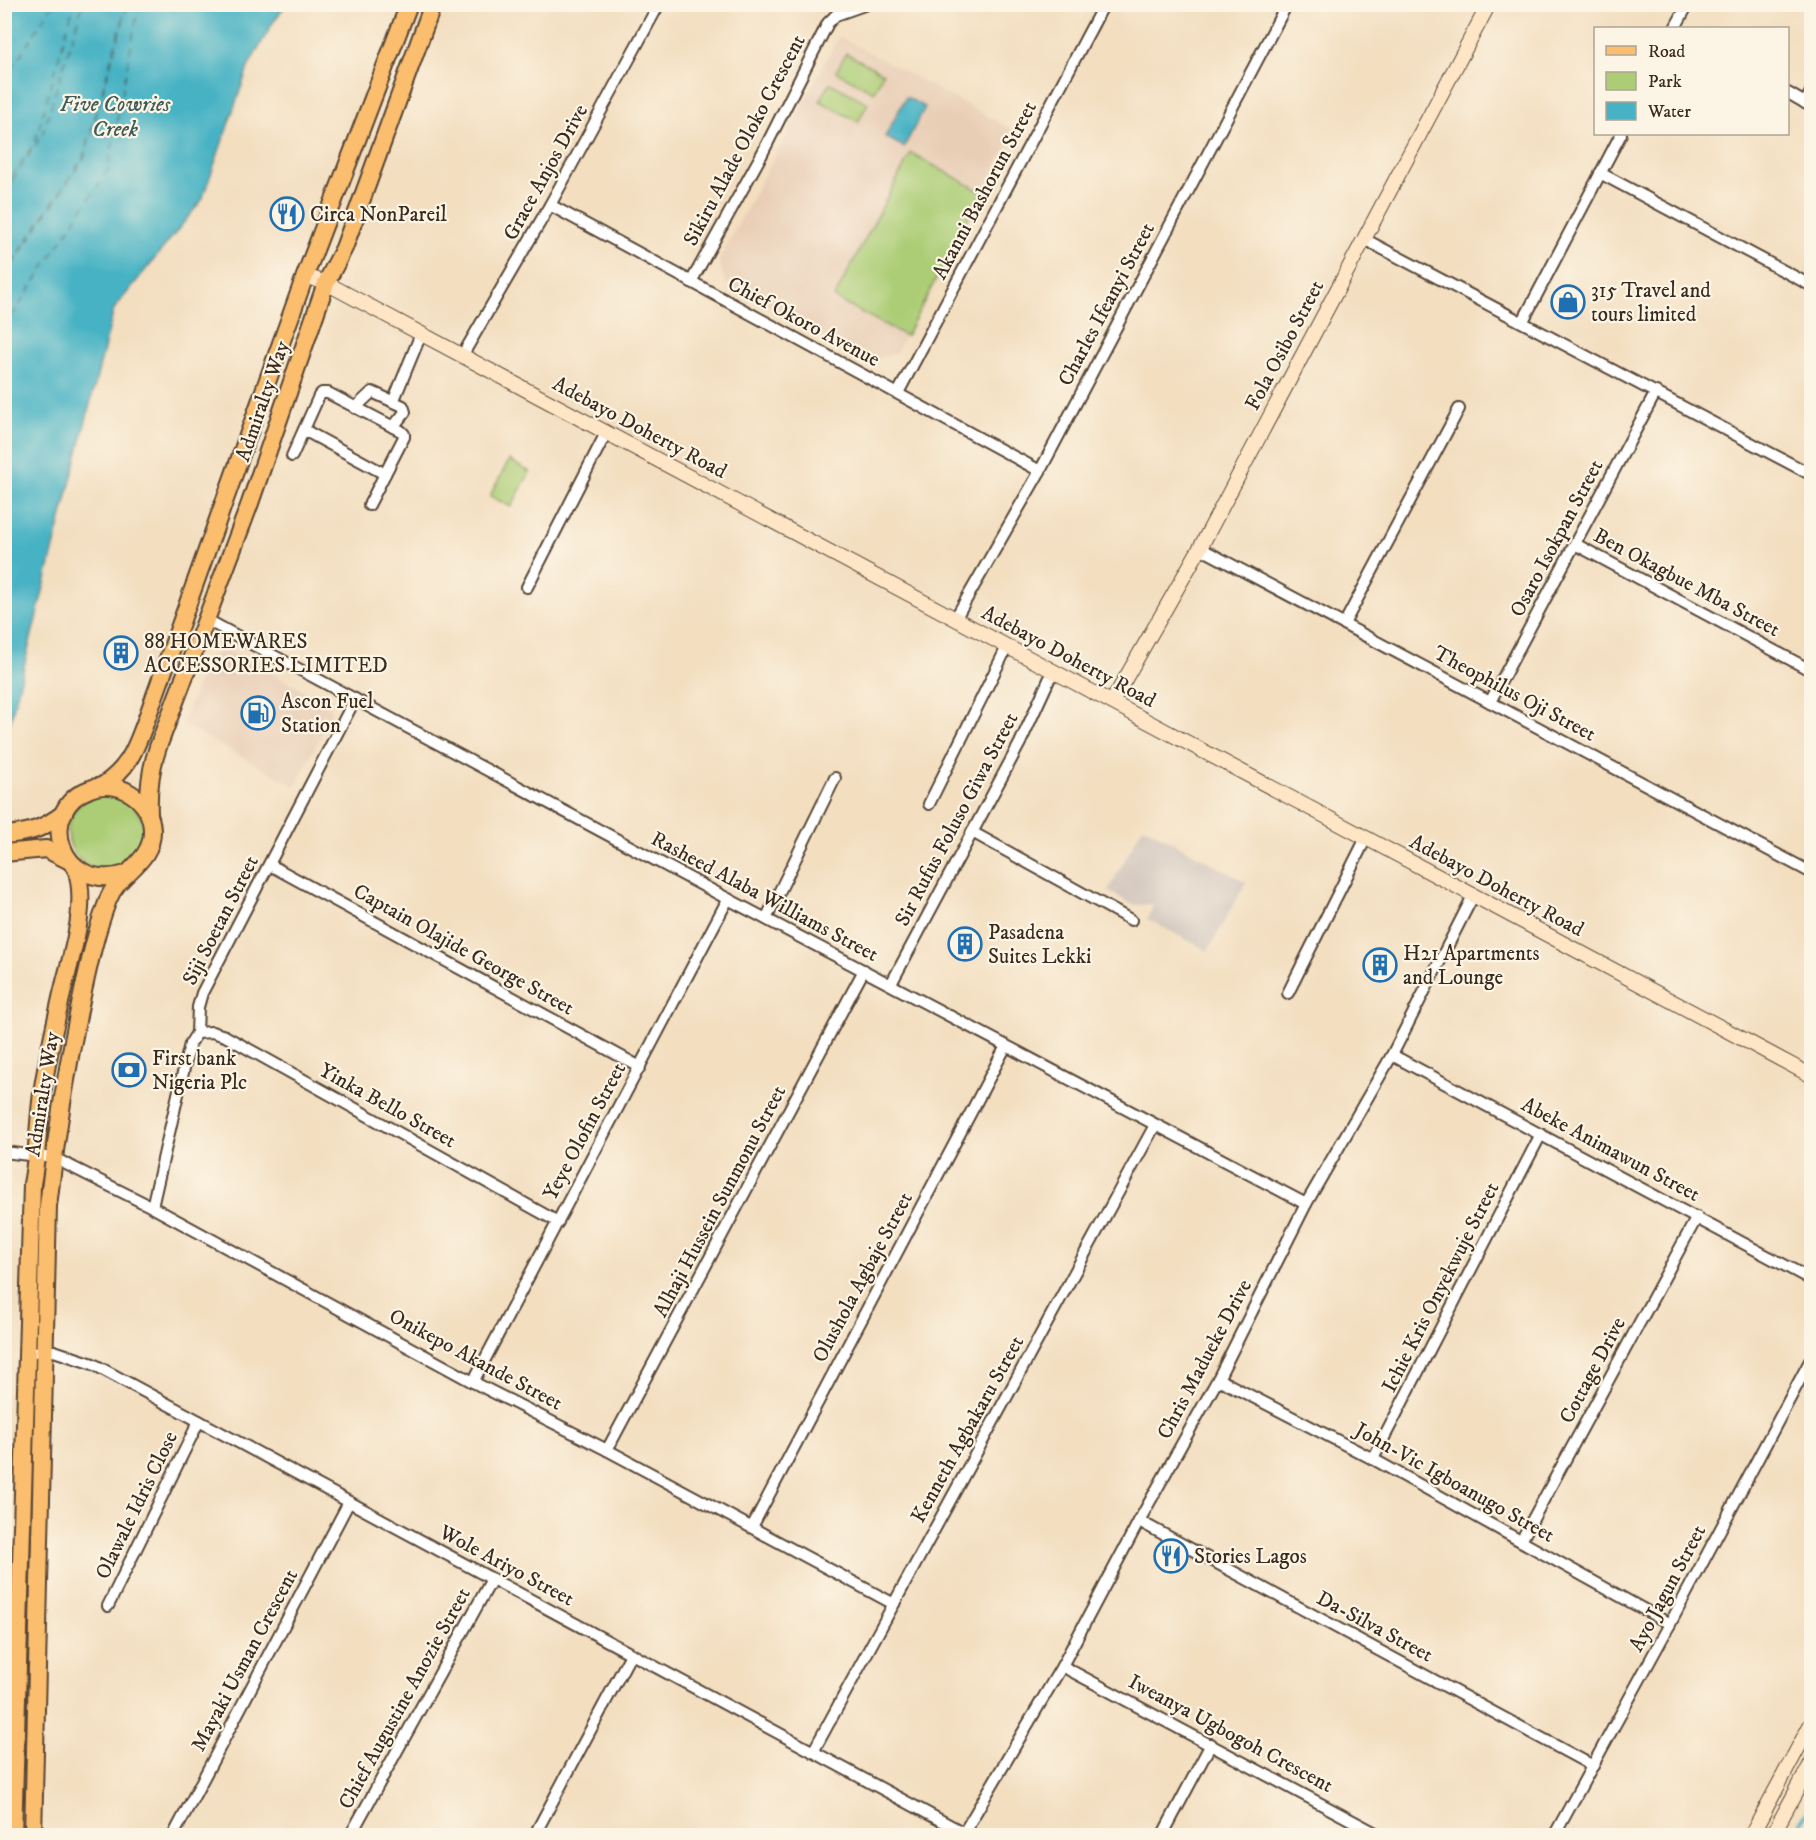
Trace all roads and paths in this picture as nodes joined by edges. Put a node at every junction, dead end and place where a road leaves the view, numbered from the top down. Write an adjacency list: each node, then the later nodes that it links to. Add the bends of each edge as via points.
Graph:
1 (409, 4): 17 (main road, Admiralty Way)
2 (433, 4): 19 (main road, Admiralty Way, via 344,248)
3 (659, 4): 15 (street, Grace Anjos Drive)
4 (867, 4): 18 (street, Sikiru Alade Oloko Crescent, via 836,15 828,23)
5 (1104, 4): 25 (street, Akanni Bashorun Street)
6 (1287, 4): 33 (street, Charles Ifeanyi Street)
7 (1489, 4): 16 (street, Fola Osibo Street)
8 (1688, 4): 9 (street)
9 (1676, 27)
10 (1812, 90): 12 (street)
11 (1789, 94): 12 (street)
12 (1808, 105)
13 (1620, 135): 14 (street)
14 (1600, 173): 20 (street); 21 (street)
15 (550, 206): 18 (street, Chief Okoro Avenue); 23 (street, Grace Anjos Drive)
16 (1364, 239): 21 (street); 38 (street, Fola Osibo Street)
17 (304, 276): 19 (street, Adebayo Doherty Road); 50 (main road, Admiralty Way, via 141,736 133,756)
18 (691, 282): 25 (street, Chief Okoro Avenue)
19 (326, 283): 22 (street, Adebayo Doherty Road); 41 (main road, Admiralty Way)
20 (1812, 285)
21 (1523, 321): 24 (street)
22 (421, 334): 23 (street, Adebayo Doherty Road); 26 (street)
23 (462, 356): 31 (street, Adebayo Doherty Road)
24 (1656, 392): 35 (street); 37 (street, Osaro Isokpan Street)
25 (898, 393): 33 (street, Chief Okoro Avenue)
26 (393, 402): 27 (street, via 372,392); 29 (street, via 406,409)
27 (355, 408): 29 (street); 30 (street, via 322,393)
28 (1459, 409): 42 (street)
29 (393, 427): 34 (street, via 404,437)
30 (304, 430): 32 (street); 34 (street)
31 (606, 433): 39 (street); 40 (street, Adebayo Doherty Road)
32 (292, 456)
33 (1040, 471): 40 (street, Charles Ifeanyi Street)
34 (385, 474): 36 (street)
35 (1812, 475)
36 (369, 505)
37 (1575, 544): 45 (street, Ben Okagbue Mba Street); 48 (street, Osaro Isokpan Street)
38 (1200, 548): 42 (street, Theophilus Oji Street); 47 (street, Fola Osibo Street)
39 (527, 587)
40 (955, 619): 43 (street, Adebayo Doherty Road)
41 (207, 620): 46 (street, Rasheed Alaba Williams Street); 53 (main road, Admiralty Way, via 153,763 148,788)
42 (1344, 624): 48 (street, Theophilus Oji Street)
43 (1007, 647): 44 (street, Adebayo Doherty Road); 51 (street)
44 (1053, 671): 47 (street, Adebayo Doherty Road); 54 (street, Sir Rufus Foluso Giwa Street)
45 (1812, 671)
46 (355, 699): 60 (street, Siji Soetan Street); 64 (street, Rasheed Alaba Williams Street)
47 (1112, 702): 56 (street, Adebayo Doherty Road)
48 (1490, 702): 61 (street, Theophilus Oji Street)
49 (835, 778): 65 (street)
50 (102, 786): 52 (main road, via 79,794); 53 (main road, via 130,793)
51 (929, 804)
52 (64, 813): 57 (main road); 59 (main road, via 60,837 62,849)
53 (149, 815): 62 (main road, via 152,829 148,849)
54 (972, 832): 66 (street); 68 (street, Sir Rufus Foluso Giwa Street)
55 (4, 835): 57 (main road)
56 (1366, 838): 63 (street, Adebayo Doherty Road); 69 (street)
57 (24, 842): 58 (main road); 59 (main road)
58 (4, 852)
59 (72, 864): 62 (main road, via 87,875 100,878); 78 (main road, Admiralty Way, via 81,887 80,909 42,1095)
60 (270, 865): 70 (street, Siji Soetan Street, via 202,993); 73 (street, Captain Olajide George Street)
61 (1812, 873)
62 (126, 874): 78 (main road, Admiralty Way, via 110,895 95,938 59,1112)
63 (1473, 896): 72 (street, Chris Madueke Drive); 74 (street, Adebayo Doherty Road)
64 (728, 899): 65 (street, Rasheed Alaba Williams Street); 73 (street, Yeye Olofin Street)
65 (766, 919): 67 (street, Rasheed Alaba Williams Street)
66 (1131, 920)
67 (864, 970): 68 (street, Rasheed Alaba Williams Street); 90 (street, Alhaji Hussein Sunmonu Street)
68 (891, 984): 71 (street, Rasheed Alaba Williams Street)
69 (1288, 993)
70 (197, 1034): 80 (street, Siji Soetan Street, via 184,1064); 82 (street, Yinka Bello Street, via 212,1032 225,1036)
71 (1006, 1046): 75 (street, Rasheed Alaba Williams Street); 94 (street, Olushola Agbaje Street)
72 (1392, 1055): 76 (street, Abeke Animawun Street); 79 (street, Chris Madueke Drive)
73 (640, 1067): 82 (street, Yeye Olofin Street)
74 (1812, 1076)
75 (1155, 1125): 79 (street, Rasheed Alaba Williams Street); 97 (street, Kenneth Agbakaru Street)
76 (1541, 1134): 81 (street, Abeke Animawun Street); 91 (street, Ichie Kris Onyekwuje Street)
77 (4, 1152): 78 (street, Onikepo Akande Street)
78 (45, 1157): 80 (street, Onikepo Akande Street); 84 (main road, Admiralty Way); 85 (main road, Admiralty Way, via 32,1184)
79 (1306, 1204): 87 (street, Chris Madueke Drive)
80 (152, 1207): 88 (street, Onikepo Akande Street)
81 (1697, 1217): 83 (street, Abeke Animawun Street); 95 (street, Cottage Drive)
82 (558, 1222): 88 (street, Yeye Olofin Street)
83 (1812, 1280)
84 (45, 1350): 85 (street, Wole Ariyo Street); 89 (street, Wole Ariyo Street, via 93,1364); 110 (main road, Admiralty Way)
85 (27, 1352): 103 (main road, Admiralty Way)
86 (1812, 1357): 99 (street, Ayo Jagun Street)
87 (1218, 1379): 91 (street, John-Vic Igboanugo Street); 93 (street, Chris Madueke Drive)
88 (473, 1382): 90 (street, Onikepo Akande Street)
89 (200, 1421): 92 (street, Wole Ariyo Street); 98 (street, Olawale Idris Close)
90 (607, 1450): 94 (street, Onikepo Akande Street)
91 (1373, 1459): 95 (street, John-Vic Igboanugo Street)
92 (350, 1502): 96 (street, Wole Ariyo Street); 111 (street, Mayaki Usman Crescent)
93 (1139, 1521): 101 (street, Chris Madueke Drive); 107 (street, Da-Silva Street)
94 (752, 1527): 97 (street, Onikepo Akande Street)
95 (1521, 1541): 99 (street, John-Vic Igboanugo Street)
96 (492, 1579): 100 (street, Wole Ariyo Street); 112 (street, Chief Augustine Anozie Street)
97 (894, 1604): 105 (street, Kenneth Agbakaru Street)
98 (108, 1606)
99 (1670, 1624): 107 (street, Ayo Jagun Street)
100 (632, 1654): 105 (street, Wole Ariyo Street); 113 (street)
101 (1062, 1666): 104 (street, Iweanya Ugbogoh Crescent); 108 (street, Chris Madueke Drive)
102 (1812, 1722): 117 (street)
103 (10, 1730): 109 (main road, Admiralty Way)
104 (1211, 1744): 114 (street); 115 (street, Iweanya Ugbogoh Crescent)
105 (813, 1752): 108 (street, Wole Ariyo Street)
106 (1812, 1762): 118 (street)
107 (1593, 1766): 116 (street, Ayo Jagun Street)
108 (963, 1834)
109 (14, 1836)
110 (33, 1836)
111 (173, 1836)
112 (350, 1836)
113 (534, 1836)
114 (1162, 1836)
115 (1381, 1836)
116 (1554, 1836)
117 (1751, 1836)
118 (1773, 1836)

